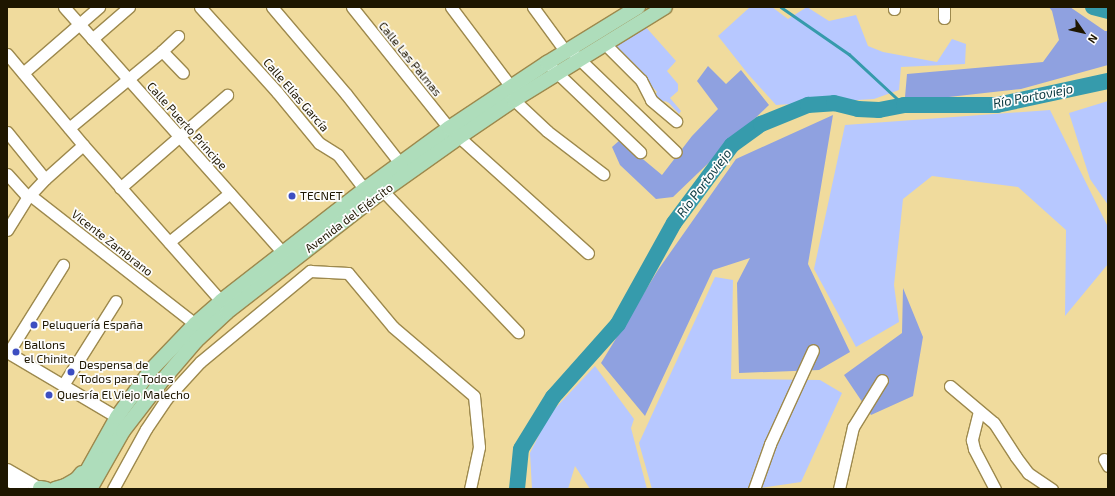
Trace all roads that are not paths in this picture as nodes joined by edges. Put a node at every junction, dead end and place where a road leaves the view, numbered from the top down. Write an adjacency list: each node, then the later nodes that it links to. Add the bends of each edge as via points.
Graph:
1 (64, 7): 13 (street, Calle Puerto Principe)
2 (99, 7): 13 (street)
3 (129, 7): 15 (street)
4 (200, 7): 42 (street, Calle Elías García, via 319,143 338,155)
5 (272, 7): 36 (street)
6 (352, 7): 31 (street, Calle Las Palmas)
7 (451, 7): 26 (street)
8 (533, 7): 18 (street)
9 (638, 7): 18 (main road, Avenida del Ejército)
10 (665, 7): 16 (main road, Avenida del Ejército)
11 (944, 7): 12 (street)
12 (944, 18)
13 (79, 24): 15 (street, Calle Puerto Principe); 22 (street)
14 (178, 36): 17 (street)
15 (92, 39): 25 (street, Calle Puerto Principe)
16 (605, 44): 20 (main road, Avenida del Ejército); 28 (street, via 641,80 651,100)
17 (162, 50): 23 (street); 25 (street)
18 (567, 51): 20 (street); 21 (main road, Avenida del Ejército)
19 (7, 54): 22 (street)
20 (580, 60): 24 (main road, Avenida del Ejército); 35 (street)
21 (547, 64): 24 (street); 26 (main road, Avenida del Ejército)
22 (23, 73): 29 (street)
23 (183, 73)
24 (557, 74): 26 (main road, Avenida del Ejército); 34 (street)
25 (127, 79): 29 (street); 32 (street, Calle Puerto Principe)
26 (513, 94): 31 (main road, Avenida del Ejército); 38 (street, via 547,131)
27 (226, 95): 32 (street)
28 (676, 121)
29 (69, 128): 33 (street)
30 (7, 132): 39 (street)
31 (453, 133): 36 (main road, Avenida del Ejército); 42 (main road, Avenida del Ejército); 46 (street, Calle Las Palmas)
32 (179, 137): 40 (street); 41 (street, Calle Puerto Principe)
33 (83, 145): 39 (street); 40 (street)
34 (640, 152)
35 (676, 152)
36 (400, 162): 42 (main road, Avenida del Ejército)
37 (7, 174): 43 (street, Vicente Zambrano)
38 (603, 174)
39 (45, 179): 43 (street)
40 (120, 188): 45 (street)
41 (230, 193): 45 (street); 47 (street, Calle Puerto Principe)
42 (373, 193): 47 (main road, Avenida del Ejército); 52 (street, Calle Elías García)
43 (29, 196): 44 (street); 51 (street, Vicente Zambrano)
44 (7, 230)
45 (168, 242): 50 (street)
46 (588, 253)
47 (287, 257): 50 (main road, Avenida del Ejército)
48 (62, 265): 54 (street)
49 (116, 301): 56 (street)
50 (224, 307): 51 (main road, Avenida del Ejército)
51 (199, 329): 59 (main road, Avenida del Ejército, via 150,371); 66 (main road, Avenida del Ejército, via 124,431)
52 (518, 332)
53 (813, 350): 69 (street, via 770,444)
54 (7, 352): 56 (street)
55 (882, 380): 70 (street, via 853,427)
56 (63, 385): 59 (street)
57 (950, 386): 58 (street)
58 (979, 411): 71 (street, via 972,440 974,449); 72 (street, via 994,423 1028,473)
59 (117, 417): 60 (main road, Avenida del Ejército)
60 (91, 463): 64 (main road, via 77,479 65,486); 65 (main road, Avenida del Ejército)
61 (7, 469): 64 (street)
62 (7, 480): 63 (street)
63 (23, 489)
64 (46, 489)
65 (77, 489)
66 (90, 489)
67 (113, 489): 68 (street, via 146,428 167,398 190,372 310,271 348,273 393,327 474,396 479,447)
68 (470, 489)
69 (754, 489)
70 (839, 489)
71 (995, 489)
72 (1052, 489)

